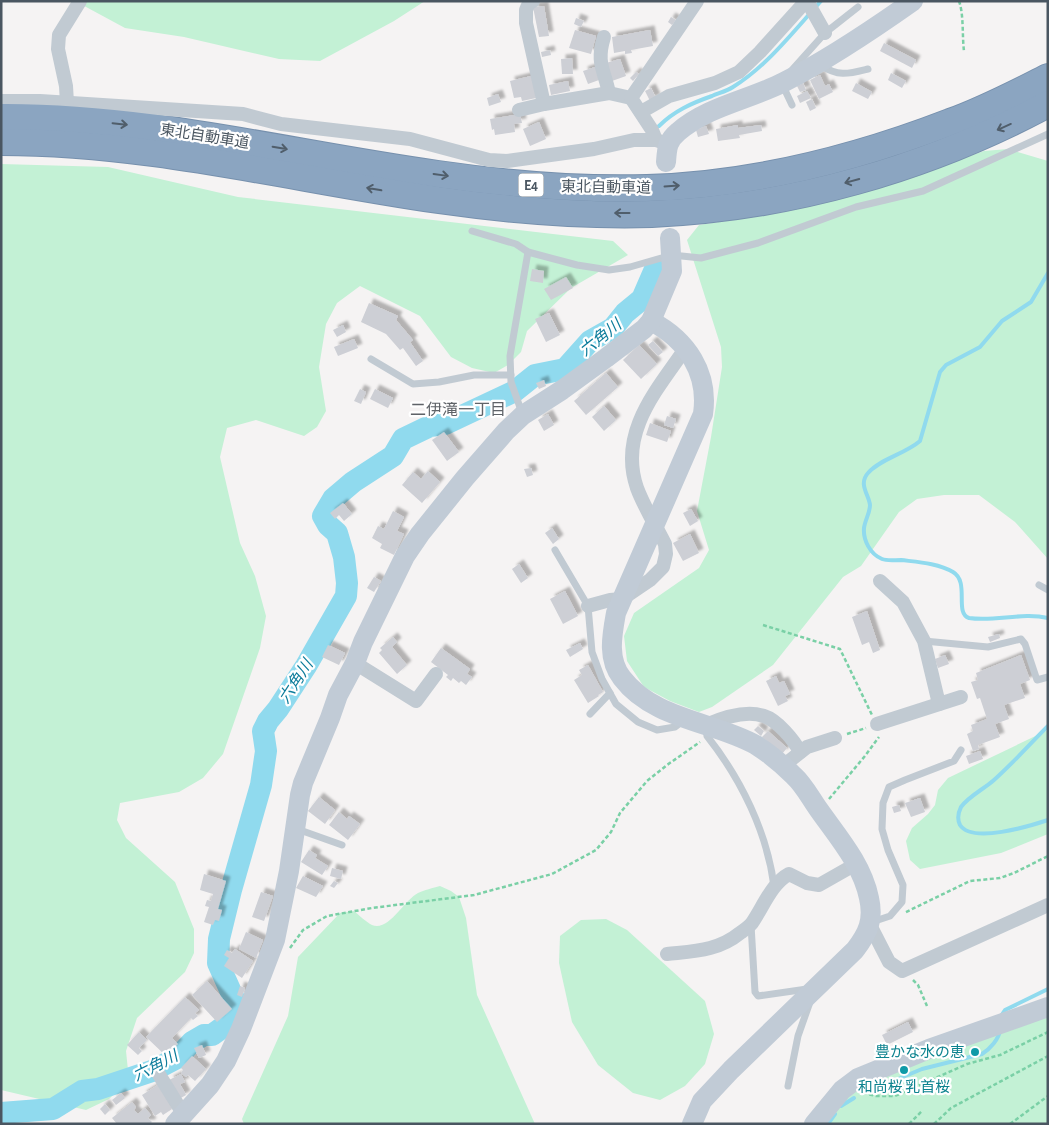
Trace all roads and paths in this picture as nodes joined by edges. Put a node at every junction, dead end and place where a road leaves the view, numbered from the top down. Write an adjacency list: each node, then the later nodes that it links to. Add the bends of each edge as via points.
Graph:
1 (80, 1): 18 (street, via 59,35 58,49)
2 (533, 1): 19 (street, via 526,10 526,23)
3 (697, 1): 16 (street)
4 (913, 1): 11 (street)
5 (959, 1): 10 (path)
6 (810, 6): 8 (street); 23 (street, via 739,72 715,83 669,96)
7 (858, 8): 8 (lane)
8 (825, 33): 14 (lane)
9 (604, 37): 15 (street, via 600,64)
10 (964, 51)
11 (817, 64): 12 (lane, via 832,73 847,74); 14 (street)
12 (868, 69)
13 (1048, 77): 24 (highway, 東北自動車道 / E4, one-way to 13, via 151,127 437,174 512,183 649,188 756,177 888,145 953,122)
14 (782, 83): 21 (lane); 27 (street, via 695,119 676,133)
15 (609, 93): 16 (street); 19 (street)
16 (631, 98): 23 (street)
17 (1, 101): 18 (street)
18 (67, 103): 27 (street, via 244,114 281,124 410,139 489,160 507,161 634,140)
19 (544, 104): 22 (street)
20 (1048, 104): 26 (highway, 東北自動車道 / E4, one-way to 26, via 961,146 896,169 761,202 651,214 513,209 437,200 149,152)
21 (792, 105)
22 (519, 110)
23 (641, 112): 27 (street)
24 (1, 117)
25 (1048, 134): 29 (lane, via 923,191 856,207 758,244 701,258)
26 (1, 142)
27 (663, 149)
28 (472, 231): 30 (lane, via 516,244)
29 (671, 247): 30 (lane, via 630,267 608,270 577,266); 31 (street, via 672,271)
30 (528, 252): 34 (lane, via 510,356)
31 (651, 321): 32 (street, via 663,327); 35 (street, via 598,364)
32 (685, 349): 36 (street, via 702,377 703,414); 36 (street, via 645,407 634,436 637,488)
33 (371, 359): 34 (lane, via 413,384 474,375)
34 (511, 375): 35 (lane, via 515,398)
35 (523, 414): 45 (street, via 465,478 410,549)
36 (655, 524): 41 (street)
37 (555, 550): 42 (lane)
38 (880, 582): 44 (street, via 904,602)
39 (1039, 585): 40 (lane)
40 (1048, 590)
41 (622, 599): 42 (street); 52 (street, via 611,641 613,660 622,678 660,709)
42 (588, 606): 48 (lane, via 592,652)
43 (763, 625): 53 (path, via 840,649)
44 (924, 641): 47 (lane, via 988,647 1021,639 1037,680); 50 (street)
45 (355, 664): 46 (street, via 416,701); 60 (street, via 338,695 303,783)
46 (436, 674)
47 (1048, 677)
48 (610, 693): 51 (lane); 52 (lane, via 616,704 638,722 657,730 675,727)
49 (961, 696): 50 (street)
50 (939, 704): 53 (street)
51 (590, 714)
52 (686, 718): 54 (street)
53 (877, 724): 55 (path); 59 (path, via 882,733)
54 (707, 731): 57 (street, via 722,718 750,714 764,716 782,729); 58 (street, via 724,731 756,745); 64 (lane, via 744,790 771,861); 69 (path, via 647,781 620,813 611,832 596,850 552,874 474,896 326,916 303,930)
55 (834, 738): 57 (street)
56 (961, 750): 66 (lane, via 954,761 889,788 883,803 882,829 903,885 902,902)
57 (800, 752): 58 (street)
58 (783, 766): 59 (street, via 796,777)
59 (819, 810): 63 (street)
60 (295, 828): 61 (lane); 82 (street, via 275,940 241,1029 210,1085)
61 (342, 845)
62 (1048, 856): 66 (path, via 1000,878 970,881 901,914)
63 (856, 864): 64 (street, via 819,885 789,874); 67 (street, via 869,898)
64 (774, 889): 68 (street)
65 (1048, 904): 71 (street)
66 (890, 916): 67 (lane)
67 (869, 923): 71 (street, via 889,962); 72 (street, via 866,935 855,950)
68 (751, 924): 70 (street, via 732,940 708,950); 72 (lane, via 755,992 758,996 808,989)
69 (289, 949)
70 (667, 954)
71 (902, 971): 73 (path, via 918,985)
72 (814, 992): 79 (lane, via 798,1036); 83 (street, via 702,1101)
73 (927, 1006)
74 (1048, 1007): 78 (street, via 876,1069)
75 (1048, 1032): 78 (path, via 1000,1055 966,1064 895,1096 864,1094)
76 (1048, 1056): 86 (path, via 952,1108)
77 (158, 1073): 82 (street)
78 (849, 1084): 84 (street)
79 (788, 1086)
80 (1048, 1096): 87 (path)
81 (922, 1111): 85 (path)
82 (180, 1119)
83 (692, 1124)
84 (814, 1124)
85 (909, 1124)
86 (934, 1124)
87 (1010, 1124)

